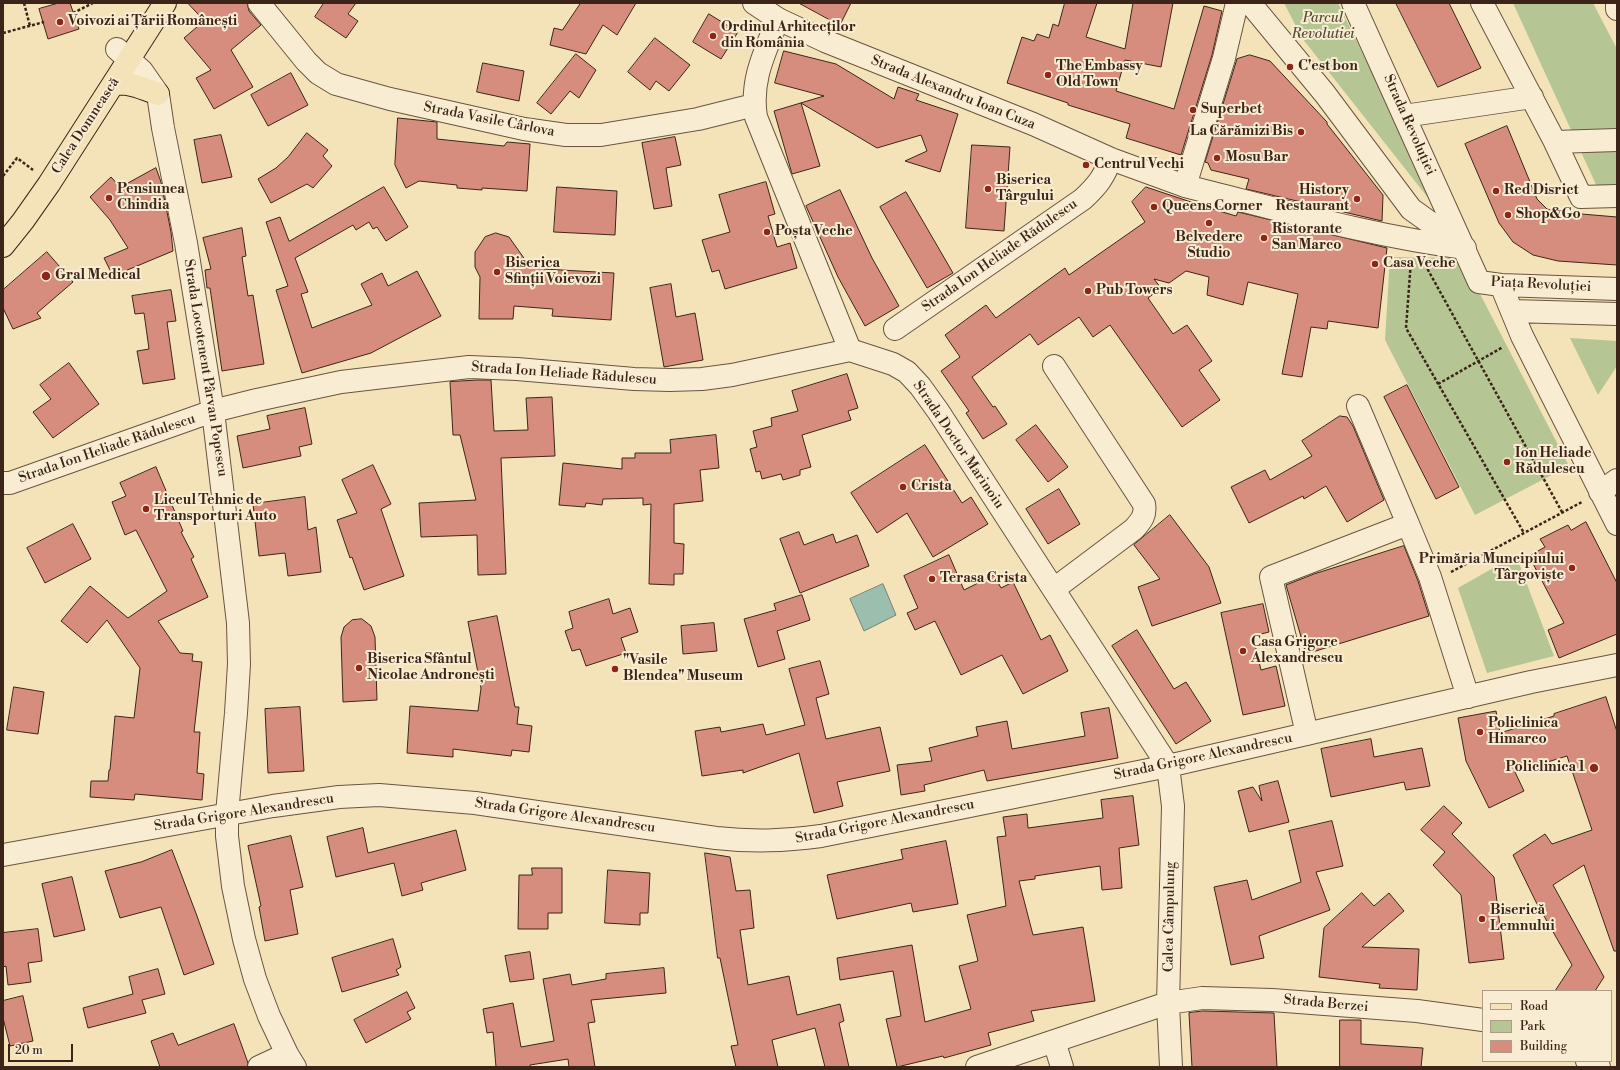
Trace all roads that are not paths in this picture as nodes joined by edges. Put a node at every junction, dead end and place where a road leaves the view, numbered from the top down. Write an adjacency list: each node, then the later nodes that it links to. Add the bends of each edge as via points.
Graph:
1 (148, 3): 12 (main road, Calea Domnească)
2 (165, 3): 12 (main road, Calea Domnească)
3 (259, 3): 16 (street, Strada Vasile Cârlova, via 306,61 318,73 336,84 510,126 566,135 602,135 698,119)
4 (754, 3): 11 (street, Strada Alexandru Ioan Cuza)
5 (1237, 3): 21 (street, via 1224,58)
6 (1250, 3): 25 (street, via 1325,94 1411,209)
7 (1353, 3): 17 (street, Strada Revoluției)
8 (1482, 3): 15 (street)
9 (1617, 5): 10 (street)
10 (1617, 9)
11 (778, 19): 16 (street, via 760,68); 20 (street, Strada Alexandru Ioan Cuza, via 825,42 1033,124)
12 (123, 54): 13 (main road, Calea Domnească); 14 (street, Strada Locotenent Pârvan Popescu, via 142,71); 23 (main road, Calea Domnească)
13 (113, 84): 14 (main road, via 134,84); 24 (main road, Calea Domnească, via 45,190)
14 (158, 94): 34 (street, Strada Locotenent Pârvan Popescu, via 186,243)
15 (1532, 98): 17 (street); 19 (street)
16 (754, 104): 31 (street, via 756,117)
17 (1404, 116): 25 (street, Strada Revoluției)
18 (1617, 140): 19 (street)
19 (1555, 142): 22 (street, via 1581,196)
20 (1111, 159): 21 (street, Strada Alexandru Ioan Cuza); 30 (street, Strada Ion Heliade Rădulescu, via 1097,186 1083,199)
21 (1186, 186): 25 (street, Strada Alexandru Ioan Cuza, via 1352,227)
22 (1617, 196)
23 (3, 222)
24 (3, 246)
25 (1464, 248): 26 (street, Piața Revoluției, via 1479,282)
26 (1501, 285): 27 (street, Piața Revoluției); 28 (street)
27 (1617, 288)
28 (1512, 311): 29 (street); 36 (street, via 1583,460)
29 (1617, 314)
30 (895, 329)
31 (850, 350): 34 (street, Strada Ion Heliade Rădulescu, via 702,379 634,380 490,367 432,370 341,382); 39 (street, Strada Doctor Marinoiu, via 893,364 907,372 920,386)
32 (1054, 366): 39 (street, via 1144,504 1146,512 1134,529)
33 (1358, 406): 37 (street)
34 (213, 411): 35 (street, Strada Ion Heliade Rădulescu, via 10,483); 44 (street, Strada Locotenent Pârvan Popescu, via 238,623 236,713)
35 (3, 483)
36 (1608, 486): 38 (street)
37 (1408, 524): 41 (street, via 1432,582); 42 (street, via 1271,577)
38 (1617, 524)
39 (1054, 589): 43 (street, Strada Doctor Marinoiu)
40 (1617, 665): 41 (street, Strada Grigore Alexandrescu)
41 (1468, 697): 42 (street, Strada Grigore Alexandrescu)
42 (1307, 734): 43 (street, Strada Grigore Alexandrescu)
43 (1168, 766): 44 (street, Strada Grigore Alexandrescu, via 821,836 782,841 716,838 474,803 379,795 314,800); 46 (street, Calea Câmpulung, via 1173,806)
44 (227, 814): 45 (street, Strada Grigore Alexandrescu); 49 (street, Strada Locotenent Pârvan Popescu, via 233,886 244,939 261,994)
45 (3, 855)
46 (1168, 1003): 47 (street, Strada Berzei, via 1202,998 1272,1000 1417,1011); 48 (street, Strada Berzei); 54 (street, Calea Câmpulung)
47 (1482, 1020)
48 (1054, 1042): 52 (street, Strada Berzei); 53 (street)
49 (291, 1061): 51 (street)
50 (1589, 1062): 55 (street)
51 (259, 1067)
52 (977, 1067)
53 (1062, 1067)
54 (1171, 1067)
55 (1599, 1067)

